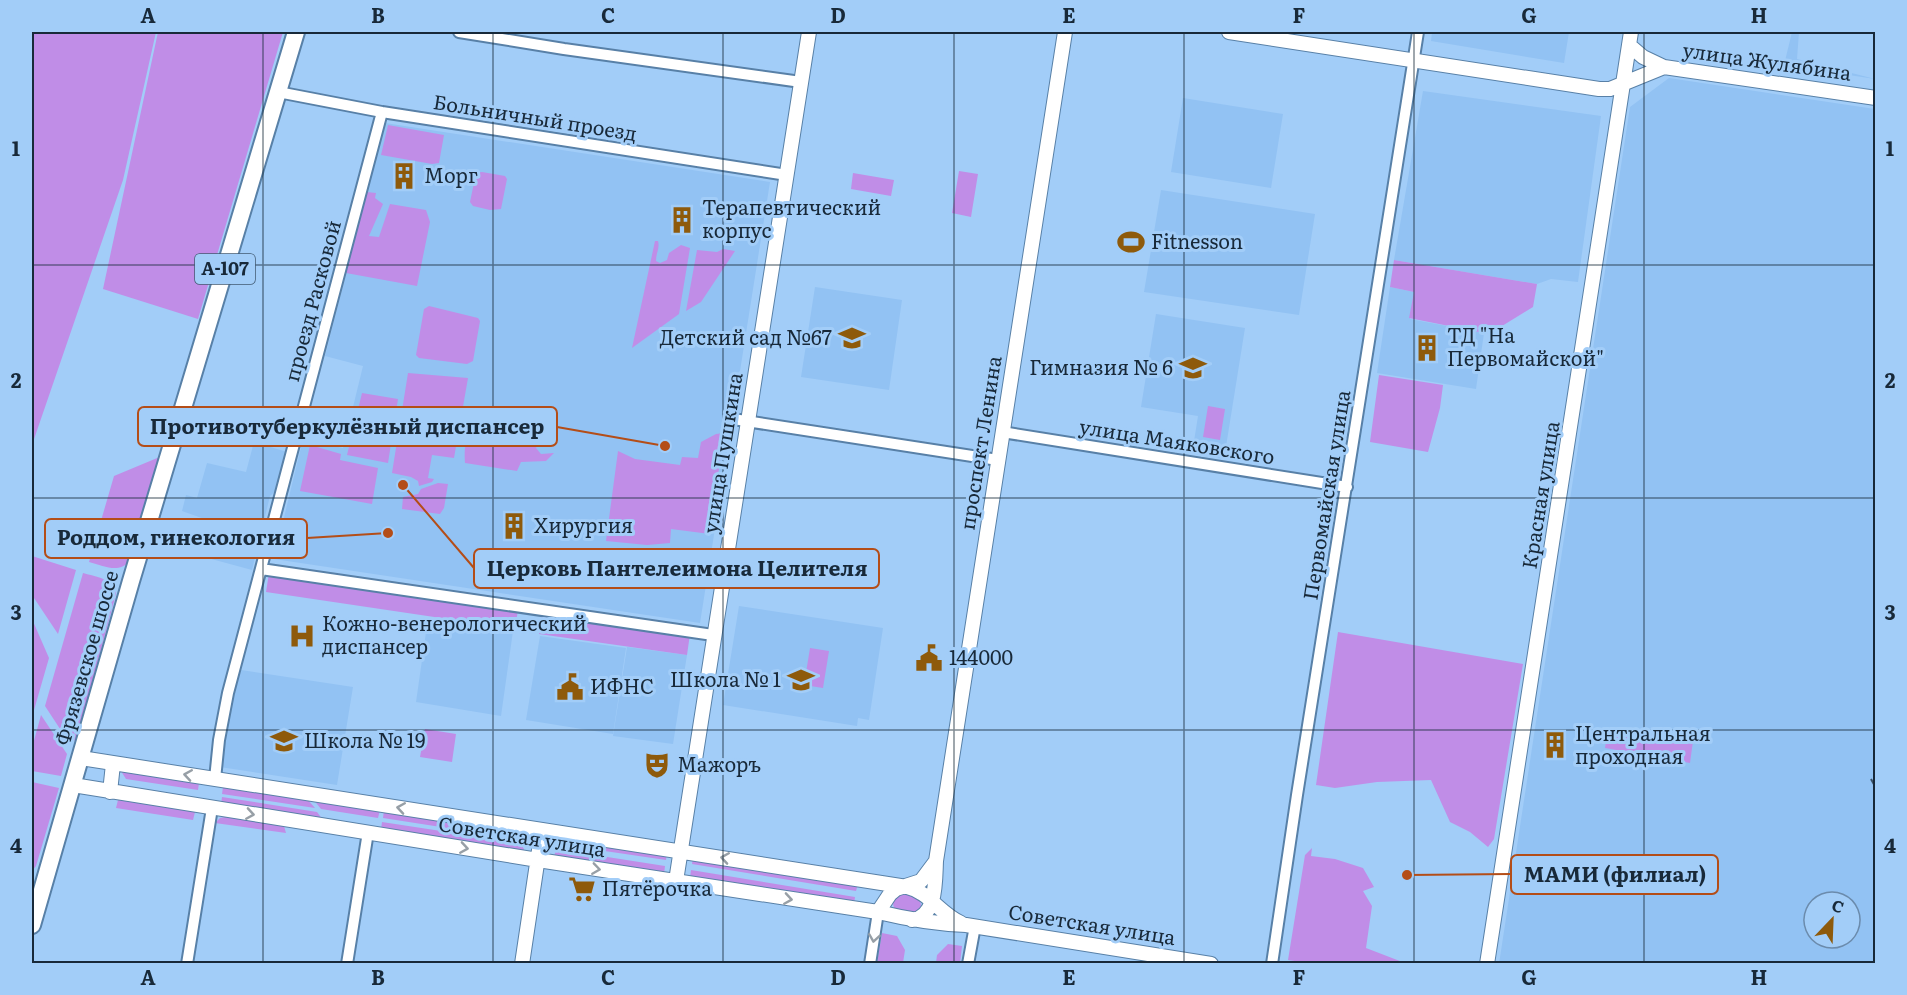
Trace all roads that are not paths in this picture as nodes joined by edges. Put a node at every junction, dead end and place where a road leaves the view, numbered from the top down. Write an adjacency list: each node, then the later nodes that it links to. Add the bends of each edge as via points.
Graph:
1 (296, 32): 12 (highway, А-107)
2 (459, 32): 10 (street)
3 (809, 32): 10 (main road, улица Пушкина)
4 (1065, 32): 18 (main road, проспект Ленина)
5 (1229, 32): 8 (main road, улица Жулябина)
6 (1418, 32): 8 (street, Первомайская улица)
7 (1630, 38): 9 (main road, via 1643,57); 11 (main road, Красная улица)
8 (1414, 61): 11 (main road, улица Жулябина, via 1599,89); 20 (street, Первомайская улица)
9 (1664, 67): 11 (main road, улица Жулябина); 13 (main road, улица Жулябина)
10 (801, 82): 15 (main road, улица Пушкина)
11 (1623, 84): 50 (main road, Красная улица)
12 (278, 92): 14 (street, Больничный проезд); 23 (highway, Фрязевское шоссе / А-107)
13 (1875, 98)
14 (382, 112): 15 (street, Больничный проезд); 21 (street, проезд Расковой)
15 (787, 175): 17 (main road, улица Пушкина)
16 (733, 419): 17 (street)
17 (748, 421): 19 (street); 22 (main road, улица Пушкина)
18 (1002, 432): 19 (main road, проспект Ленина); 20 (street, улица Маяковского)
19 (998, 460): 33 (main road, проспект Ленина)
20 (1347, 487): 49 (street, Первомайская улица)
21 (261, 569): 22 (street); 25 (street, проезд Расковой, via 222,718)
22 (714, 635): 31 (main road, улица Пушкина)
23 (81, 758): 24 (main road, Советская улица); 26 (highway, Фрязевское шоссе / А-107)
24 (113, 764): 25 (main road, Советская улица, one-way to 24); 27 (main road)
25 (215, 779): 29 (main road, Советская улица, one-way to 25)
26 (73, 785): 27 (main road, Советская улица); 41 (highway, Фрязевское шоссе / А-107)
27 (110, 792): 28 (main road, Советская улица)
28 (212, 808): 30 (main road, Советская улица, one-way to 30); 43 (street)
29 (542, 830): 31 (main road, Советская улица); 32 (main road)
30 (368, 832): 32 (main road, Советская улица, one-way to 32); 44 (street)
31 (680, 851): 34 (main road, улица Пушкина); 35 (main road, Советская улица, one-way to 31)
32 (538, 860): 34 (main road, Советская улица, one-way to 34); 45 (main road)
33 (936, 861): 35 (main road, via 923,879); 37 (main road, проспект Ленина)
34 (676, 881): 38 (main road, Советская улица, one-way to 38)
35 (907, 887): 36 (main road); 37 (main road)
36 (890, 894): 38 (main road); 39 (main road)
37 (932, 901): 40 (main road, via 927,913); 42 (main road, Советская улица, via 948,916)
38 (878, 912): 39 (main road, Советская улица); 46 (street, one-way to 46)
39 (892, 916): 40 (main road, Советская улица)
40 (910, 920): 42 (main road, Советская улица)
41 (32, 925)
42 (970, 926): 47 (street); 48 (main road, Советская улица)
43 (187, 963)
44 (347, 963)
45 (522, 963)
46 (870, 963)
47 (968, 963)
48 (1211, 963)
49 (1272, 963)
50 (1487, 963)

